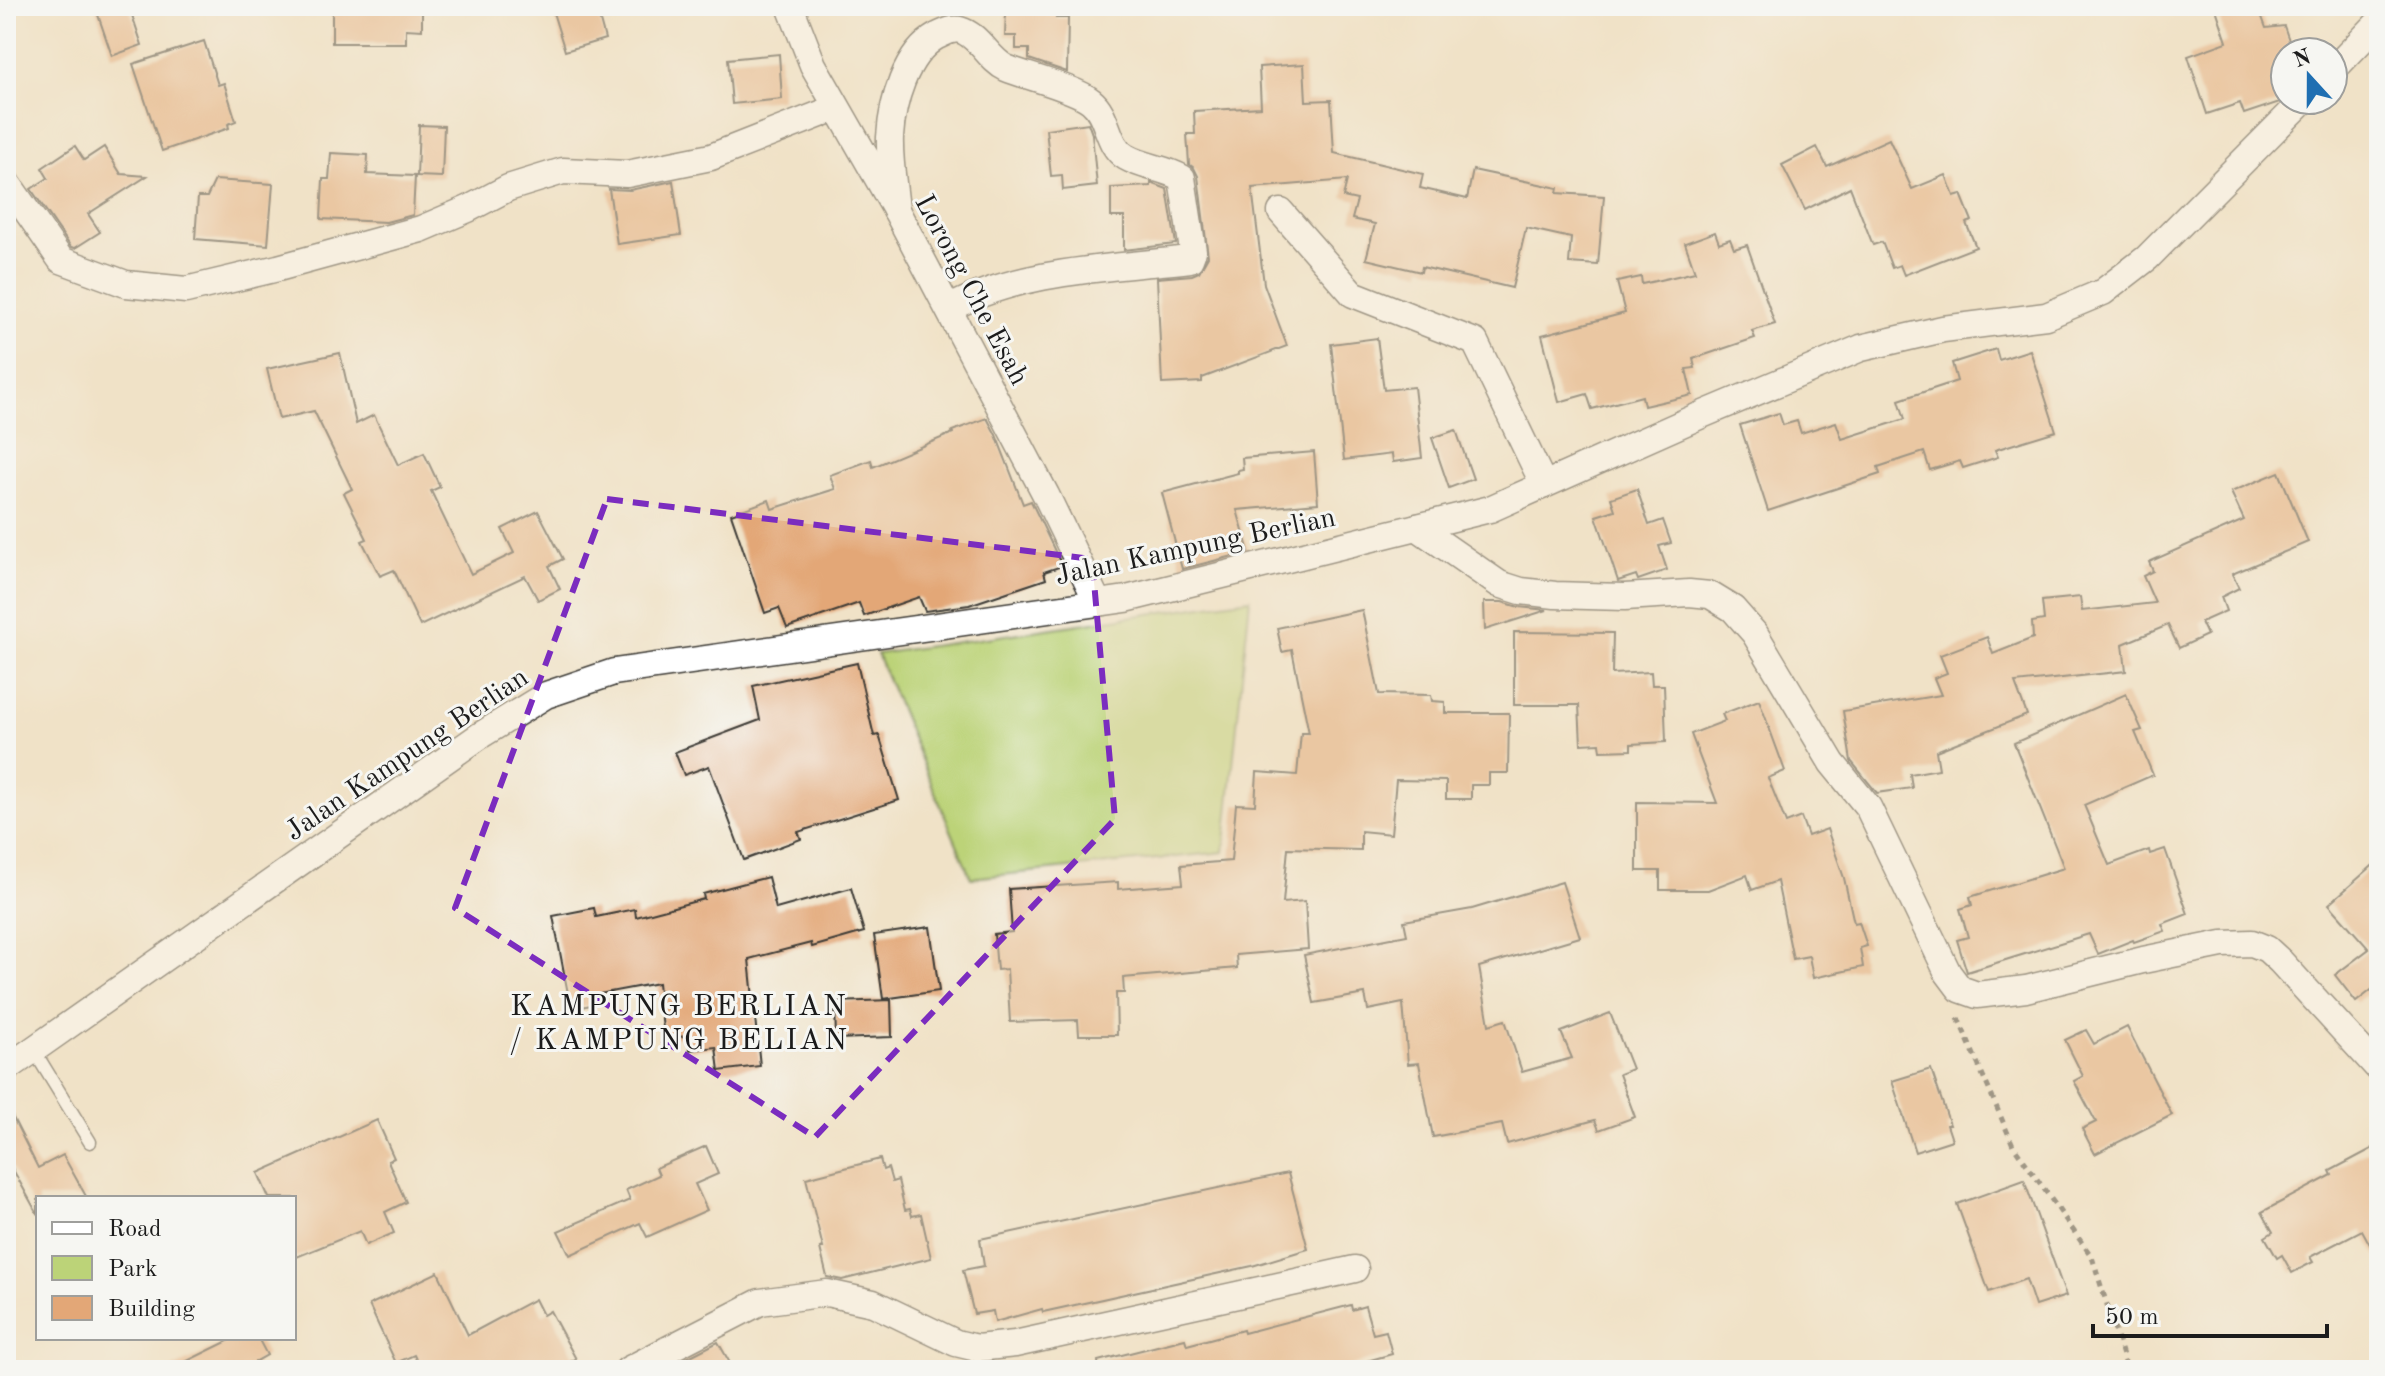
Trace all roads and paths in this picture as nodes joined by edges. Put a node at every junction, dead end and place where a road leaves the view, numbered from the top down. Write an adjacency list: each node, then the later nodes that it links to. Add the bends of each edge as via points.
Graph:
1 (790, 6): 4 (street, Lorong Che Esah)
2 (2379, 22): 3 (street)
3 (2349, 53)
4 (836, 108): 6 (street, via 711,157 627,174 563,171 508,188 421,229 186,290 126,284 61,260); 7 (street, Lorong Che Esah)
5 (2288, 116): 10 (street, Jalan Kampung Berlian, via 2147,258 2103,292 2046,316 1943,329 1861,348)
6 (6, 181)
7 (896, 210): 9 (street, Lorong Che Esah); 9 (street, via 890,138 905,73 930,40 958,29 1002,66 1092,101 1125,156 1182,178 1190,259 1043,277 974,295)
8 (1281, 212): 10 (street, via 1353,294 1475,342)
9 (949, 309): 12 (street, Lorong Che Esah)
10 (1544, 485): 11 (street, Jalan Kampung Berlian, via 1490,509)
11 (1417, 527): 12 (street, Jalan Kampung Berlian); 13 (street, via 1499,584 1521,591 1625,597 1689,593 1710,595 1733,609 1755,634 1832,763 1868,807)
12 (1098, 603): 14 (street, Jalan Kampung Berlian, via 614,672 546,695)
13 (1960, 989): 16 (street, via 1977,995 2026,989 2157,957 2252,943 2280,961); 20 (path, via 1958,1018 2013,1145 2092,1257)
14 (32, 1049): 15 (street, Jalan Kampung Berlian); 17 (lane)
15 (6, 1069)
16 (2379, 1069)
17 (90, 1142)
18 (1355, 1269): 19 (street, via 977,1348 873,1303 827,1293 760,1302)
19 (628, 1370)
20 (2124, 1370)

